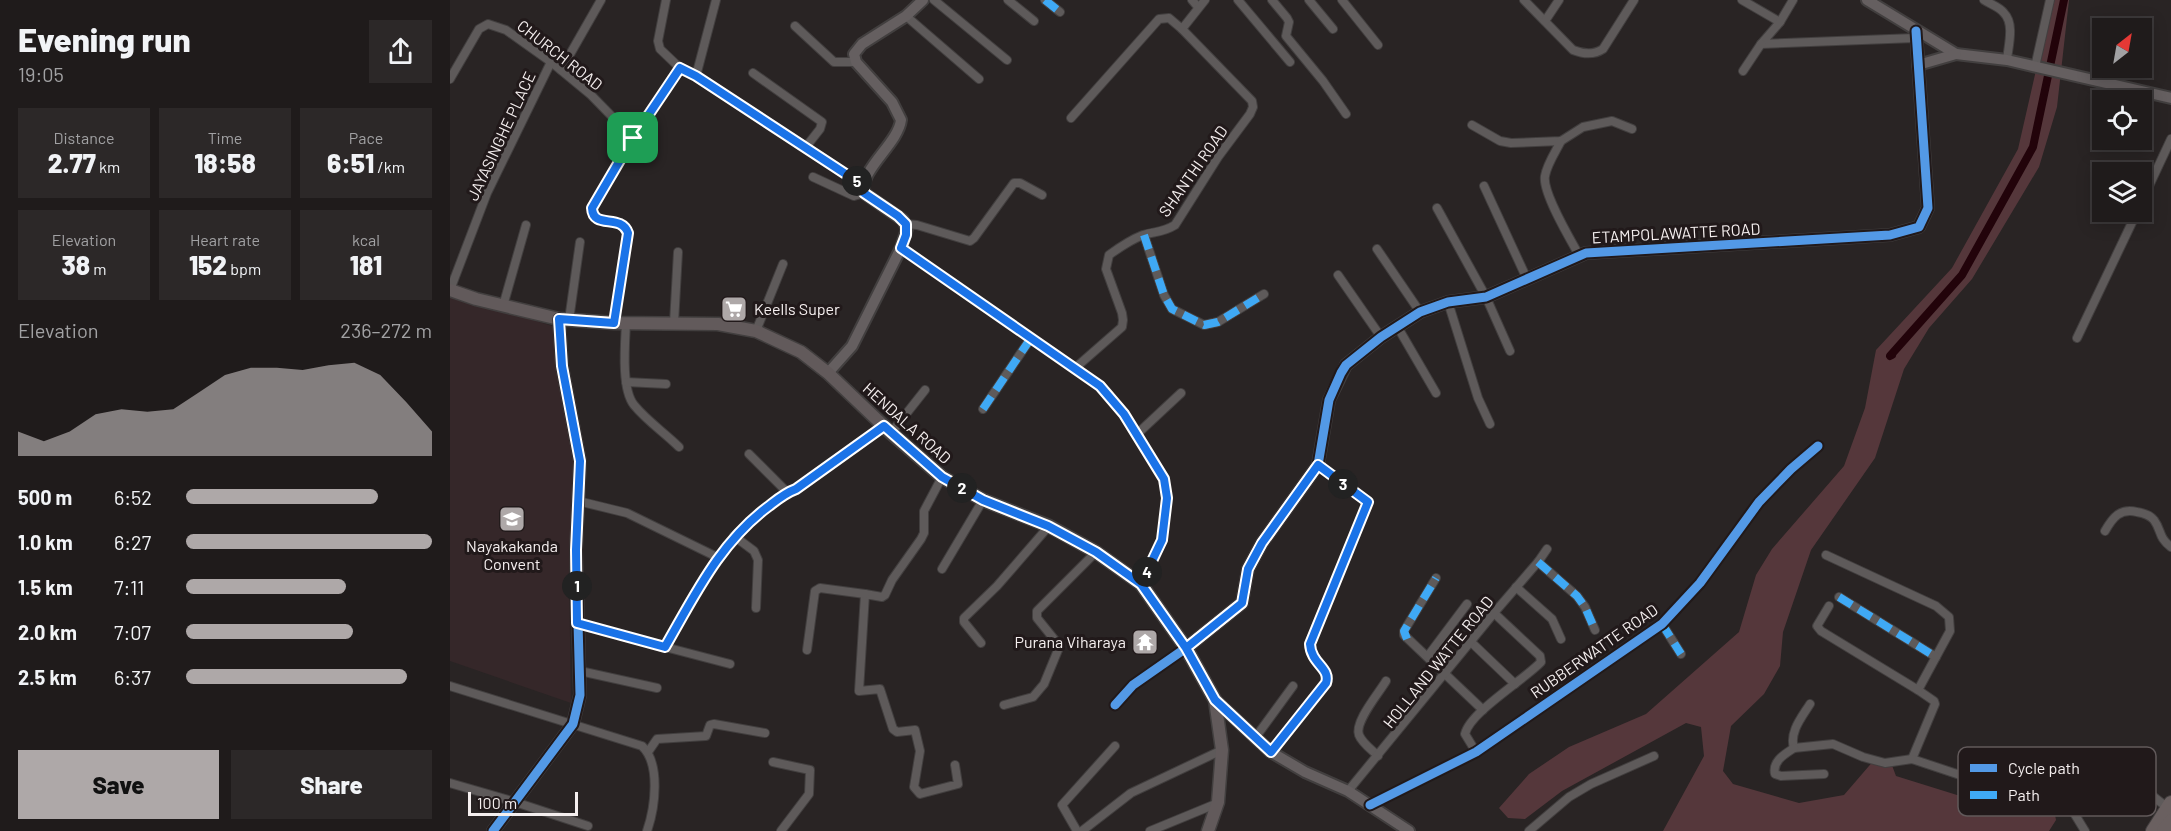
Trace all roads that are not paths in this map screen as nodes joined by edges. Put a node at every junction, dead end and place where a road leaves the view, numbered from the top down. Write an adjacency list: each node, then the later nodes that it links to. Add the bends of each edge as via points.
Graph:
1 (601, 0): 43 (street)
2 (666, 0): 41 (street, via 658,41 660,50)
3 (716, 0): 46 (street)
4 (923, 0): 24 (street)
5 (934, 0): 35 (street)
6 (1008, 0): 25 (street)
7 (1045, 0): 23 (street)
8 (1192, 0): 22 (street)
9 (1205, 0): 22 (street)
10 (1238, 0): 39 (street)
11 (1272, 0): 50 (street, via 1289,22 1286,36)
12 (1309, 0): 30 (street)
13 (1342, 0): 33 (street)
14 (1524, 0): 26 (street)
15 (1559, 0): 26 (street)
16 (1634, 0): 26 (street, via 1598,52 1584,54 1573,50)
17 (1742, 0): 27 (street)
18 (1793, 0): 27 (street)
19 (1867, 0): 31 (street)
20 (1984, 0): 36 (street, via 2004,12 2008,19)
21 (2050, 0): 42 (street)
22 (1198, 7): 29 (street)
23 (1060, 12)
24 (906, 16): 38 (street, via 861,44 854,54); 48 (street)
25 (1034, 21)
26 (1545, 21)
27 (1780, 22): 32 (street)
28 (795, 26): 38 (street, via 834,62)
29 (1182, 29): 51 (street, via 1170,18 1159,19); 67 (street, SHANTHI ROAD, via 1252,101 1253,107 1174,225 1164,232)
30 (1333, 29)
31 (1916, 34): 32 (street); 34 (street); 40 (street, ETAMPOLAWATTE ROAD)
32 (1761, 44): 44 (street)
33 (1378, 45)
34 (1956, 54): 36 (street); 40 (street)
35 (1007, 60)
36 (2007, 60): 42 (street)
37 (551, 62): 43 (street, CHURCH ROAD); 47 (street, CHURCH ROAD, via 506,30 488,24 479,29); 76 (street, JAYASINGHE PLACE, via 488,193)
38 (856, 62): 61 (street, via 892,102 901,120 898,131 867,177)
39 (1290, 62)
40 (1918, 65): 72 (street, ETAMPOLAWATTE ROAD, via 1928,208 1919,227 1890,235)
41 (680, 68): 46 (street); 54 (street)
42 (2040, 69): 49 (street)
43 (561, 70): 54 (street, CHURCH ROAD)
44 (1743, 71)
45 (753, 73): 57 (street, via 822,122)
46 (696, 76): 57 (street)
47 (450, 79)
48 (979, 79)
49 (2171, 98)
50 (1346, 114)
51 (1071, 118)
52 (1472, 125): 56 (street, via 1511,143)
53 (1632, 129): 56 (street, via 1612,121 1583,127)
54 (633, 138): 83 (street, via 592,208 592,214 599,220 620,223 628,233)
55 (2171, 139): 59 (street)
56 (1561, 141): 72 (street, via 1545,175 1545,184)
57 (805, 147): 61 (street)
58 (813, 177): 61 (street, via 854,196)
59 (2152, 180)
60 (1484, 186): 75 (street)
61 (864, 190): 65 (street)
62 (1042, 195): 65 (street, via 1014,183 970,241)
63 (1437, 208): 78 (street)
64 (2132, 222): 89 (street)
65 (906, 224): 69 (street)
66 (526, 225): 80 (street)
67 (1144, 235): 77 (street, via 1167,302 1172,309 1204,325 1218,322); 91 (street, SHANTHI ROAD, via 1125,243 1109,255 1106,263 1122,313 1122,327)
68 (580, 242): 82 (street)
69 (901, 248): 88 (street); 92 (street, via 852,346)
70 (1377, 249): 81 (street)
71 (678, 252): 84 (street)
72 (1579, 255): 75 (street, ETAMPOLAWATTE ROAD)
73 (783, 264): 86 (street)
74 (1338, 275): 87 (street)
75 (1527, 279): 78 (street, ETAMPOLAWATTE ROAD)
76 (450, 290): 80 (main road, HENDALA ROAD)
77 (1264, 294)
78 (1486, 297): 79 (street, ETAMPOLAWATTE ROAD); 90 (street)
79 (1448, 302): 81 (street, ETAMPOLAWATTE ROAD); 99 (street)
80 (503, 306): 82 (main road, HENDALA ROAD)
81 (1420, 312): 85 (street, ETAMPOLAWATTE ROAD)
82 (564, 320): 83 (main road, HENDALA ROAD); 109 (street, via 562,366 580,461)
83 (620, 323): 84 (main road, HENDALA ROAD); 93 (street)
84 (674, 323): 86 (main road, HENDALA ROAD, via 718,324)
85 (1397, 326): 87 (street, ETAMPOLAWATTE ROAD); 97 (street)
86 (756, 331): 92 (main road, HENDALA ROAD, via 801,352)
87 (1381, 337): 105 (street, ETAMPOLAWATTE ROAD, via 1341,373 1329,400)
88 (1031, 338): 91 (street); 98 (street)
89 (2077, 338)
90 (1510, 351)
91 (1074, 369): 101 (street, via 1100,386)
92 (828, 373): 100 (main road, HENDALA ROAD)
93 (626, 382): 94 (street); 103 (street, via 633,404)
94 (666, 384)
95 (925, 390): 100 (street)
96 (1181, 393): 101 (street)
97 (1436, 393)
98 (983, 409)
99 (1490, 424)
100 (887, 430): 106 (main road, HENDALA ROAD); 107 (street)
101 (1136, 435): 121 (street, via 1164,479 1167,498 1162,540)
102 (1818, 446): 130 (street, RUBBERWATTE ROAD, via 1759,502 1700,583)
103 (679, 447)
104 (749, 454): 107 (street)
105 (1318, 465): 136 (street, ETAMPOLAWATTE ROAD, via 1257,551 1248,569 1242,603); 162 (street, via 1368,502 1310,644 1313,658 1328,676 1326,683)
106 (942, 477): 108 (main road, HENDALA ROAD); 123 (street, via 924,512 924,533 885,595)
107 (787, 492): 112 (street)
108 (983, 500): 110 (main road, HENDALA ROAD); 119 (street)
109 (578, 501): 117 (street, via 627,513); 129 (street)
110 (1048, 526): 115 (main road, HENDALA ROAD); 134 (street, via 998,586 964,618)
111 (2105, 531): 113 (street, via 2120,512 2141,512 2154,520 2161,539)
112 (734, 536): 117 (street); 127 (street, via 754,551 758,560)
113 (2171, 547)
114 (1547, 549): 118 (street, HOLLAND WATTE ROAD)
115 (1096, 552): 121 (main road, HENDALA ROAD); 152 (street, via 1037,611 1037,618 1058,645 1044,684 1033,697)
116 (1826, 555): 140 (street, via 1936,606 1949,617 1950,632)
117 (717, 557): 135 (street)
118 (1538, 562): 122 (street, HOLLAND WATTE ROAD); 131 (street, via 1577,596)
119 (942, 570)
120 (1436, 578): 139 (street, via 1404,631 1407,639)
121 (1141, 584): 136 (main road, HENDALA ROAD)
122 (1516, 587): 128 (street, HOLLAND WATTE ROAD); 132 (street, via 1552,619)
123 (865, 594): 137 (street, via 817,589); 168 (street, via 859,691 880,688 893,729 915,730 920,751 916,792 958,784)
124 (1839, 597): 140 (street)
125 (1467, 604): 139 (street)
126 (1829, 606): 149 (street, via 1817,626 1821,631)
127 (756, 608)
128 (1494, 613): 133 (street, HOLLAND WATTE ROAD); 145 (street, via 1540,656 1539,664)
129 (577, 623): 135 (street); 142 (street)
130 (1662, 624): 138 (street); 163 (street, RUBBERWATTE ROAD)
131 (1595, 630)
132 (1561, 639)
133 (1471, 642): 143 (street, HOLLAND WATTE ROAD); 145 (street)
134 (981, 644)
135 (665, 647): 141 (street)
136 (1186, 648): 150 (main road, HENDALA ROAD); 153 (street, via 1133,685)
137 (807, 650)
138 (1681, 654)
139 (1428, 656): 143 (street)
140 (1936, 657): 149 (street)
141 (730, 664)
142 (580, 671): 148 (street); 155 (street, via 580,695)
143 (1446, 674): 154 (street); 164 (street, HOLLAND WATTE ROAD)
144 (1386, 681): 164 (street, via 1358,728 1363,741)
145 (1515, 684): 154 (street)
146 (450, 686): 155 (street)
147 (1293, 686): 157 (street)
148 (657, 688)
149 (1918, 690): 166 (street, via 1935,704)
150 (1215, 700): 157 (street); 160 (main road, HENDALA ROAD)
151 (1810, 704): 159 (street, via 1793,733)
152 (1004, 705)
153 (1115, 705)
154 (1483, 710): 163 (street, via 1465,734)
155 (573, 724): 161 (street, via 642,746); 174 (street)
156 (765, 733): 161 (street, via 714,724 706,736 657,739)
157 (1255, 738): 162 (street)
158 (1115, 746): 183 (street, via 1062,805)
159 (1794, 748): 166 (street, via 1833,744 1885,763); 169 (street, via 1776,762 1775,774)
160 (1221, 750): 175 (main road, HENDALA ROAD); 184 (street, via 1131,793)
161 (648, 752): 181 (street, via 655,780)
162 (1271, 752): 172 (street)
163 (1476, 752): 176 (street, RUBBERWATTE ROAD)
164 (1378, 756): 172 (street, HOLLAND WATTE ROAD)
165 (1654, 756): 188 (street, via 1569,797)
166 (1912, 759): 170 (street)
167 (773, 762): 182 (street, via 810,770 809,794)
168 (955, 765)
169 (1824, 774)
170 (1958, 774)
171 (450, 783): 174 (street)
172 (1348, 791): 176 (street)
173 (2156, 799): 177 (street)
174 (515, 802): 179 (street); 180 (street)
175 (1218, 802): 185 (street); 186 (main road, HENDALA ROAD)
176 (1370, 804): 187 (street)
177 (2170, 810): 190 (highway); 191 (highway)
178 (2076, 816): 189 (street)
179 (588, 826)
180 (493, 831)
181 (647, 831)
182 (781, 831)
183 (1077, 831)
184 (1082, 831)
185 (1150, 831)
186 (1208, 831)
187 (1409, 831)
188 (1529, 831)
189 (2085, 831)
190 (2153, 831)
191 (2164, 831)

